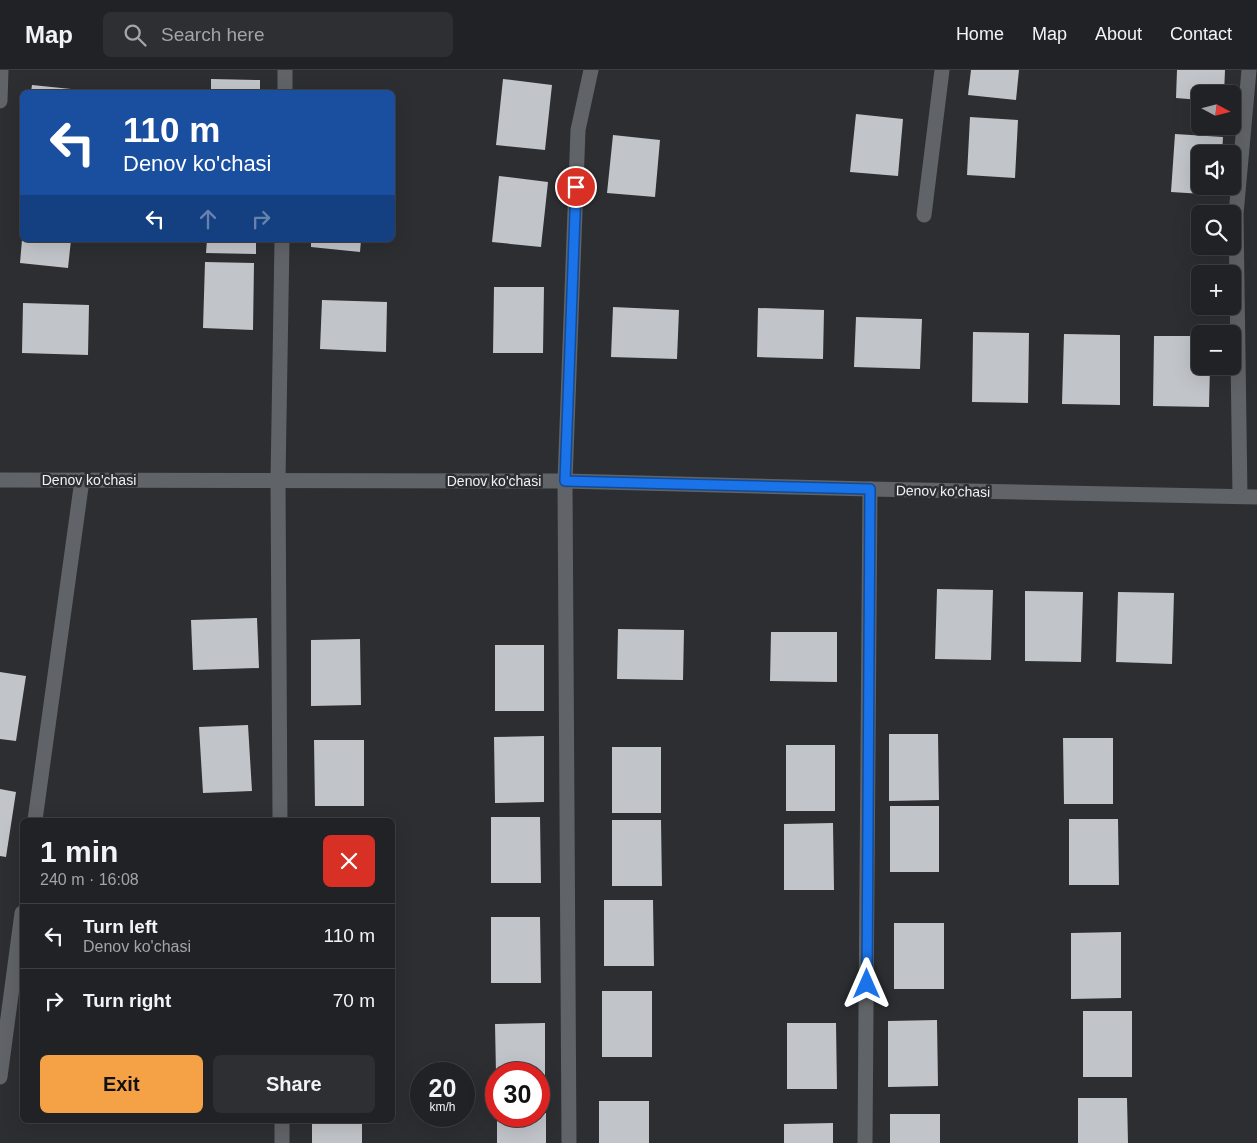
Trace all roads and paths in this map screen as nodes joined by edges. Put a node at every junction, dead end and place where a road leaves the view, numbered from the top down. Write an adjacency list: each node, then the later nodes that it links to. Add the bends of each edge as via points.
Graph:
1 (1, 70): 7 (street)
2 (285, 70): 6 (street)
3 (591, 70): 13 (street, via 578,130)
4 (942, 70): 8 (street)
5 (1249, 70): 15 (street, via 1236,214)
6 (285, 90)
7 (0, 100)
8 (924, 215)
9 (282, 242): 12 (street)
10 (0, 480): 11 (street, Denov ko'chasi)
11 (82, 480): 12 (street, Denov ko'chasi); 17 (street)
12 (278, 480): 13 (street, Denov ko'chasi); 18 (street)
13 (565, 481): 14 (street, Denov ko'chasi); 23 (street)
14 (870, 489): 15 (street, Denov ko'chasi); 24 (street)
15 (1240, 496): 16 (street, Denov ko'chasi)
16 (1257, 497)
17 (35, 818)
18 (280, 818)
19 (20, 928): 20 (street)
20 (0, 1077)
21 (282, 1123): 22 (street)
22 (282, 1143)
23 (569, 1143)
24 (865, 1143)

